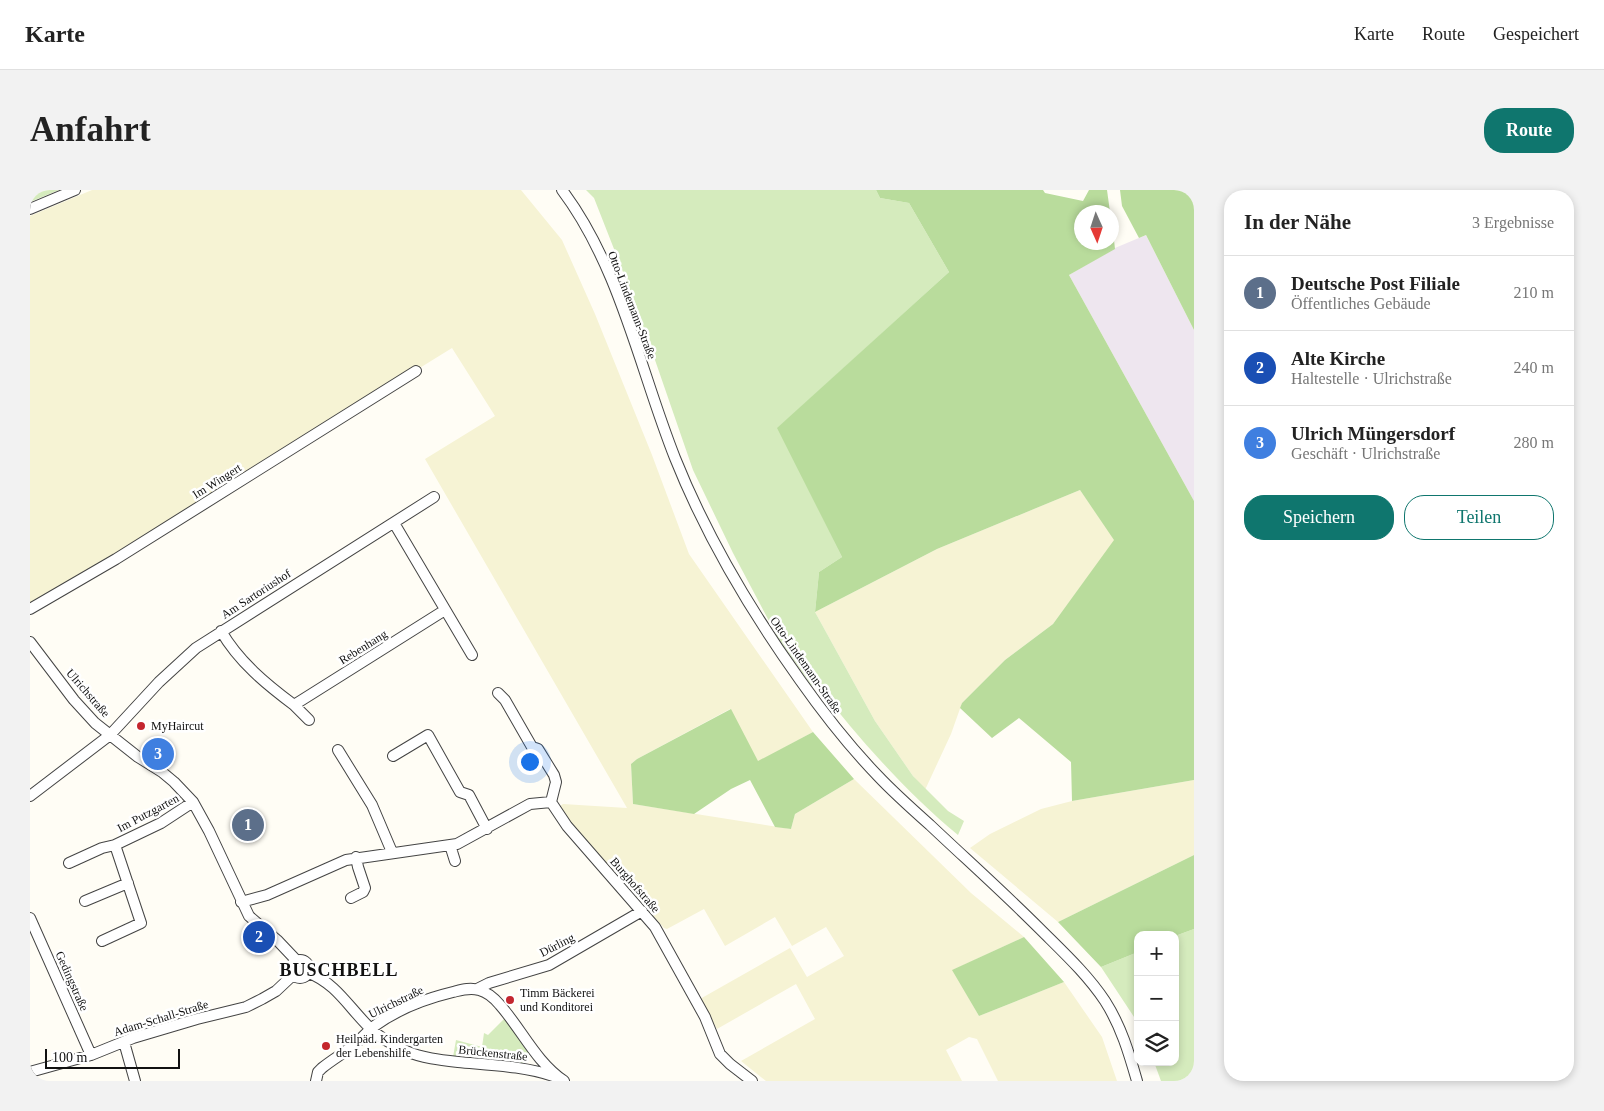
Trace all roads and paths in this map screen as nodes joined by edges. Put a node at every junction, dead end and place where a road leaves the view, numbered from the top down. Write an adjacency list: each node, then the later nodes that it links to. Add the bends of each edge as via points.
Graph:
1 (75, 190): 3 (street)
2 (562, 190): 49 (street, Otto-Lindemann-Straße, via 591,235 675,458 701,516 759,620 833,726 879,777 1081,970 1106,1002 1126,1040)
3 (30, 209)
4 (416, 371): 7 (street, Im Wingert, via 116,559)
5 (434, 497): 6 (street, Am Sartoriushof)
6 (394, 523): 8 (street); 9 (street, Am Sartoriushof)
7 (30, 609)
8 (444, 610): 11 (street); 13 (street, Rebenhang)
9 (221, 632): 13 (street, via 245,664); 15 (street, Am Sartoriushof, via 191,652)
10 (30, 642): 15 (street, Ulrichstraße, via 74,700)
11 (472, 655)
12 (498, 694): 20 (street, via 554,775 556,782)
13 (294, 705): 14 (street)
14 (309, 720)
15 (110, 735): 18 (street, Am Sartoriushof); 19 (street, Ulrichstraße, via 162,772)
16 (338, 750): 24 (street, via 372,805)
17 (393, 756): 21 (street, via 428,735 460,792 469,795)
18 (30, 796)
19 (193, 802): 22 (street, Im Putzgarten, via 161,823); 31 (street, Ulrichstraße)
20 (551, 802): 21 (street, via 530,804); 32 (street, Burghofstraße, via 567,826)
21 (486, 829): 23 (street)
22 (115, 845): 27 (street, Im Putzgarten); 28 (street, Im Putzgarten)
23 (450, 845): 24 (street); 26 (street)
24 (392, 852): 25 (street)
25 (356, 857): 29 (street, via 365,888); 31 (street, via 268,895)
26 (456, 861)
27 (68, 863)
28 (128, 883): 30 (street); 34 (street, Im Putzgarten, via 141,923)
29 (351, 898)
30 (85, 901)
31 (241, 902): 35 (street, Ulrichstraße, via 249,916)
32 (642, 911): 38 (street, Dürling, via 549,965); 48 (street, Burghofstraße, via 705,1017 720,1054)
33 (30, 918): 42 (street, Gedingstraße)
34 (102, 941)
35 (296, 960): 36 (street, via 305,961); 37 (street, via 291,965)
36 (309, 973): 37 (street, via 302,978); 39 (street, Ulrichstraße, via 334,989)
37 (293, 975): 40 (street, Adam-Schall-Straße, via 269,995 246,1006)
38 (477, 989): 39 (street, Ulrichstraße, via 453,992 415,1004); 41 (street, via 498,1003)
39 (370, 1029): 43 (street, Brückenstraße, via 395,1046 421,1056); 47 (street, via 322,1068)
40 (124, 1042): 42 (street, Adam-Schall-Straße); 46 (street)
41 (534, 1051): 43 (street, via 534,1063); 45 (street)
42 (91, 1055): 44 (street, Adam-Schall-Straße)
43 (527, 1069): 45 (street, Brückenstraße)
44 (30, 1072)
45 (562, 1079)
46 (135, 1081)
47 (316, 1081)
48 (752, 1081)
49 (1137, 1081)

